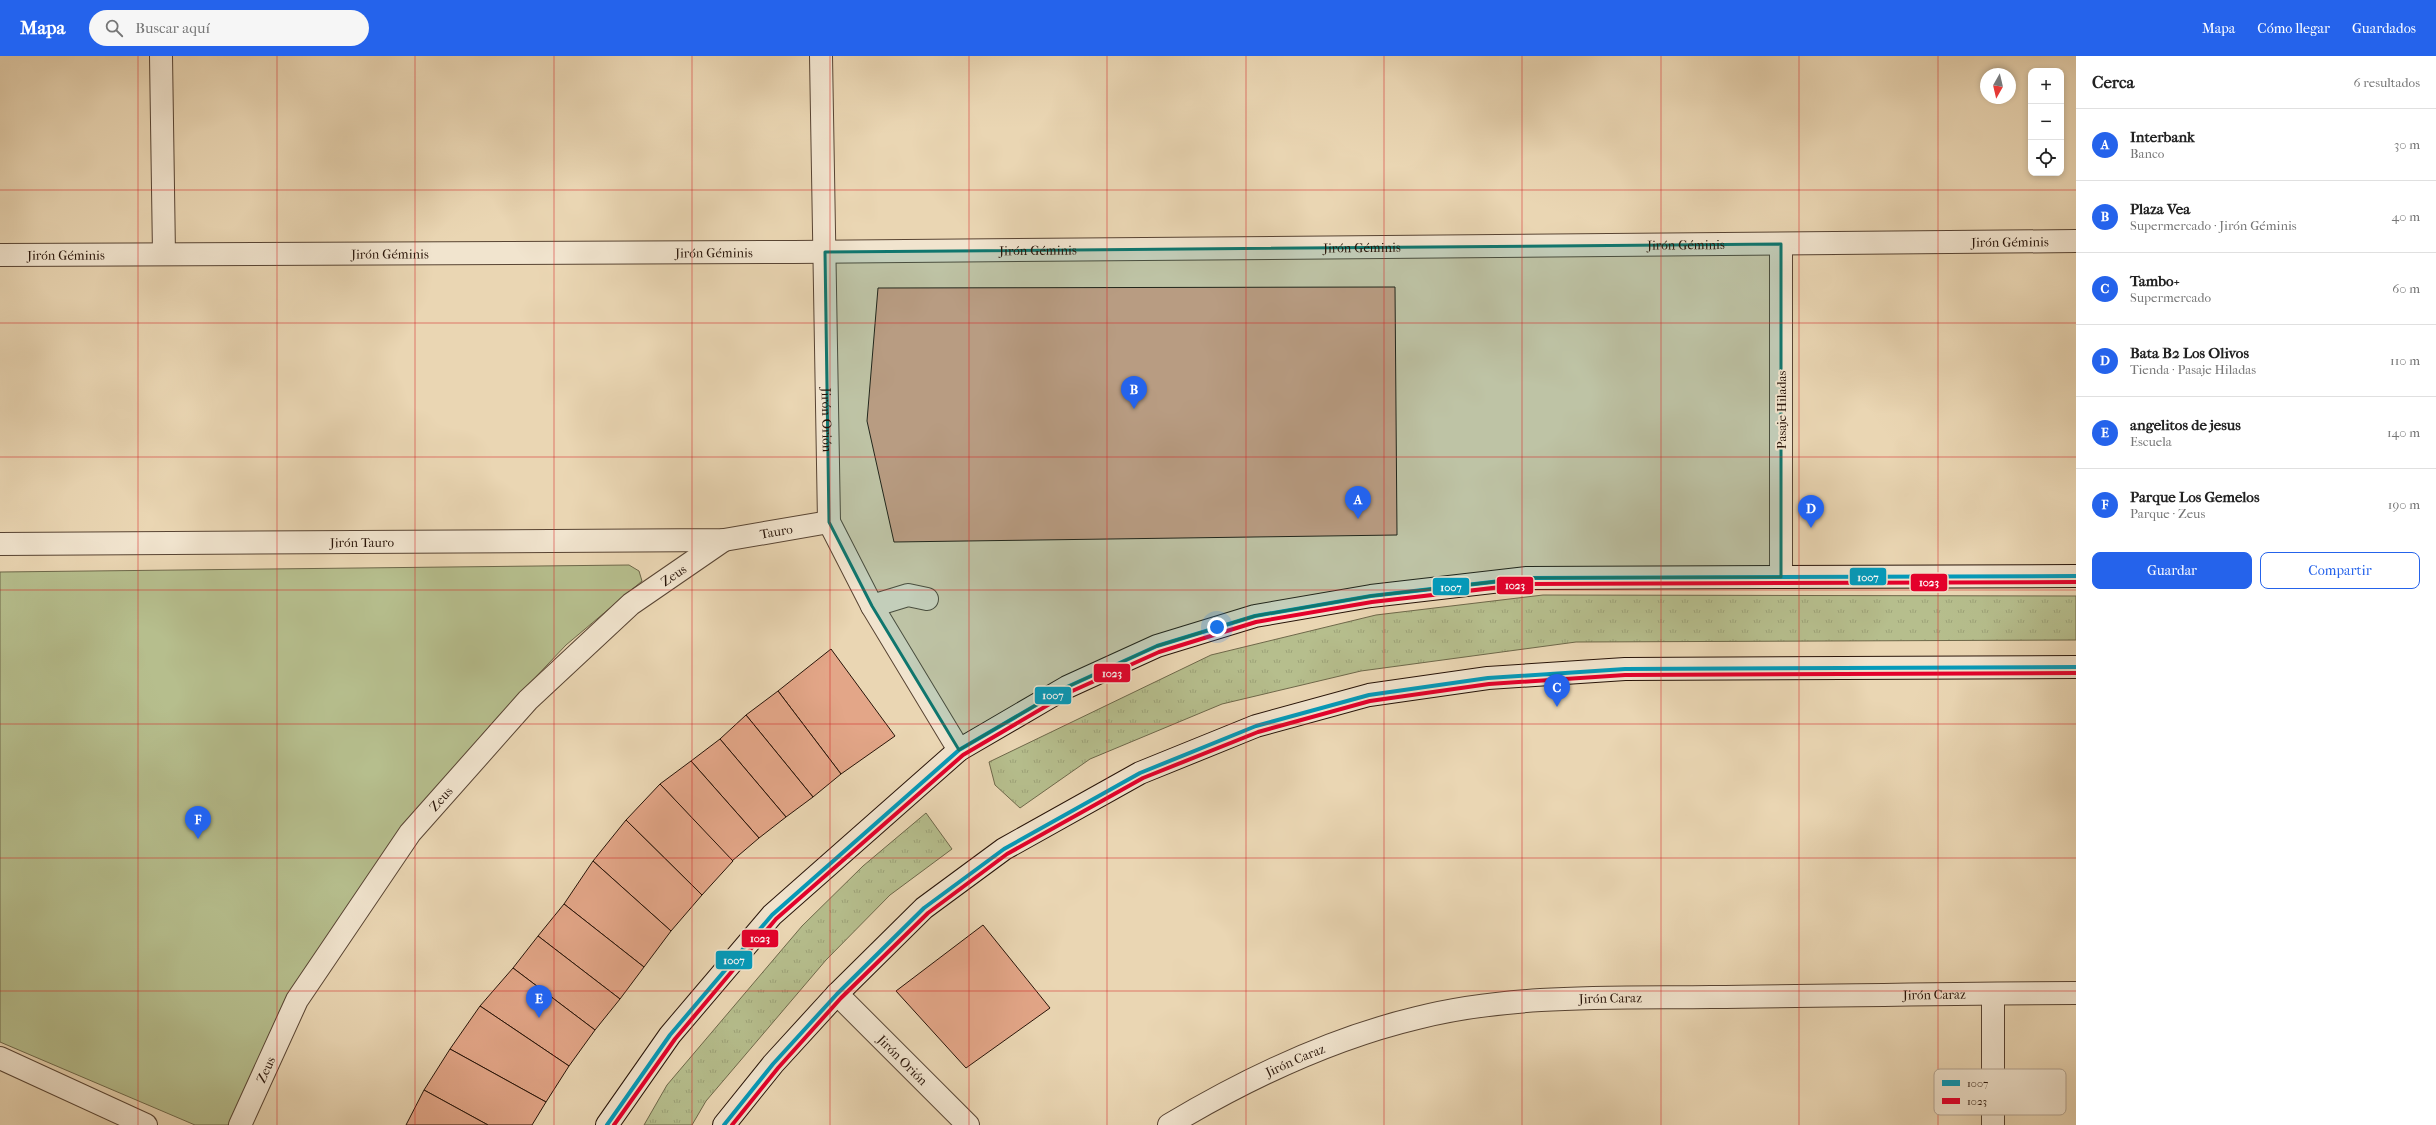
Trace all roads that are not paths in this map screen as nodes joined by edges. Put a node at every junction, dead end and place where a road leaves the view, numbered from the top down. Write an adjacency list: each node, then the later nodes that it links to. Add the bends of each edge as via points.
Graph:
1 (160, 56): 6 (street)
2 (821, 56): 5 (street, Jirón Orión)
3 (2076, 241): 4 (street, Jirón Géminis)
4 (1781, 244): 5 (street, Jirón Géminis); 12 (street, Pasaje Hiladas)
5 (825, 252): 6 (street, Jirón Géminis); 8 (street, Jirón Orión)
6 (164, 254): 7 (street, Jirón Géminis)
7 (0, 255)
8 (829, 522): 9 (street, Tauro); 14 (street, Jirón Orión)
9 (724, 540): 10 (street, Jirón Tauro); 23 (street, Zeus, via 631,604 528,700 410,833 297,1000)
10 (0, 544)
11 (2076, 576): 12 (street)
12 (1781, 577): 16 (street, via 1527,578 1371,596 1255,616 1150,649 1067,687)
13 (927, 599): 14 (street, via 908,595)
14 (872, 606): 16 (street, Jirón Orión)
15 (2076, 667): 18 (street, via 1625,669 1488,678 1361,698 1256,726 1140,773 1004,849 924,908)
16 (959, 750): 24 (street, via 772,915 670,1035)
17 (2076, 993): 19 (street, Jirón Caraz)
18 (837, 994): 25 (street, via 773,1064); 26 (street, Jirón Orión)
19 (1993, 994): 21 (street); 27 (street, Jirón Caraz, via 1587,998 1461,1009 1418,1017 1343,1041 1247,1082)
20 (0, 1058): 22 (street)
21 (1993, 1069)
22 (146, 1125)
23 (240, 1125)
24 (607, 1125)
25 (724, 1125)
26 (968, 1125)
27 (1169, 1125)

